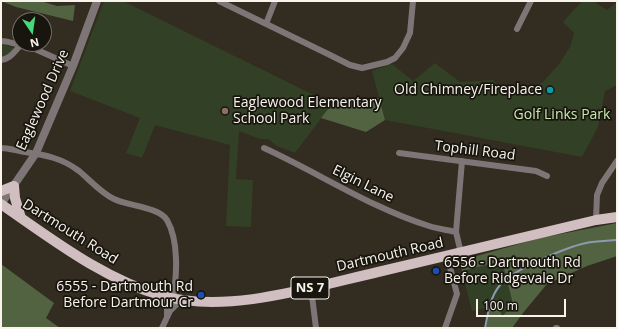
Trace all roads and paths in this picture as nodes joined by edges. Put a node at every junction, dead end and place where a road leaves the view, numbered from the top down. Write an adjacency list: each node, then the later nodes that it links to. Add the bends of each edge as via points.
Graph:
1 (97, 1): 13 (street, Eaglewood Drive)
2 (219, 1): 6 (street)
3 (275, 1): 6 (street)
4 (413, 1): 6 (street, via 410,33 403,48 391,60 362,68 350,65)
5 (531, 1): 7 (street)
6 (266, 24)
7 (517, 29)
8 (1, 41): 9 (street)
9 (12, 43)
10 (15, 52): 12 (street)
11 (43, 52): 13 (street)
12 (1, 60)
13 (73, 66): 16 (street, Eaglewood Drive)
14 (1, 148): 16 (street)
15 (264, 148): 27 (street, Elgin Lane, via 406,218)
16 (36, 153): 21 (street, Eaglewood Drive); 32 (street, via 62,160 114,200 164,216 174,240)
17 (399, 153): 18 (street, Tophill Road)
18 (462, 161): 20 (street, Tophill Road, via 536,171); 27 (street)
19 (617, 161): 26 (street, via 597,195)
20 (547, 176)
21 (14, 186): 22 (main road); 23 (street, Eaglewood Drive); 25 (main road)
22 (1, 192)
23 (1, 204): 25 (main road, Dartmouth Road / NS 7)
24 (617, 217): 26 (main road, Dartmouth Road / NS 7)
25 (21, 218): 31 (main road, Dartmouth Road / NS 7, via 98,269)
26 (596, 220): 28 (main road, Dartmouth Road / NS 7)
27 (456, 232): 28 (street)
28 (461, 253): 29 (main road, Dartmouth Road / NS 7)
29 (447, 256): 30 (main road, Dartmouth Road / NS 7); 36 (street, via 457,294)
30 (311, 288): 32 (main road, Dartmouth Road / NS 7, via 225,302); 35 (street)
31 (163, 296): 32 (main road, Dartmouth Road / NS 7); 33 (street)
32 (178, 298): 33 (street)
33 (167, 317): 34 (street)
34 (162, 328)
35 (316, 328)
36 (445, 328)

